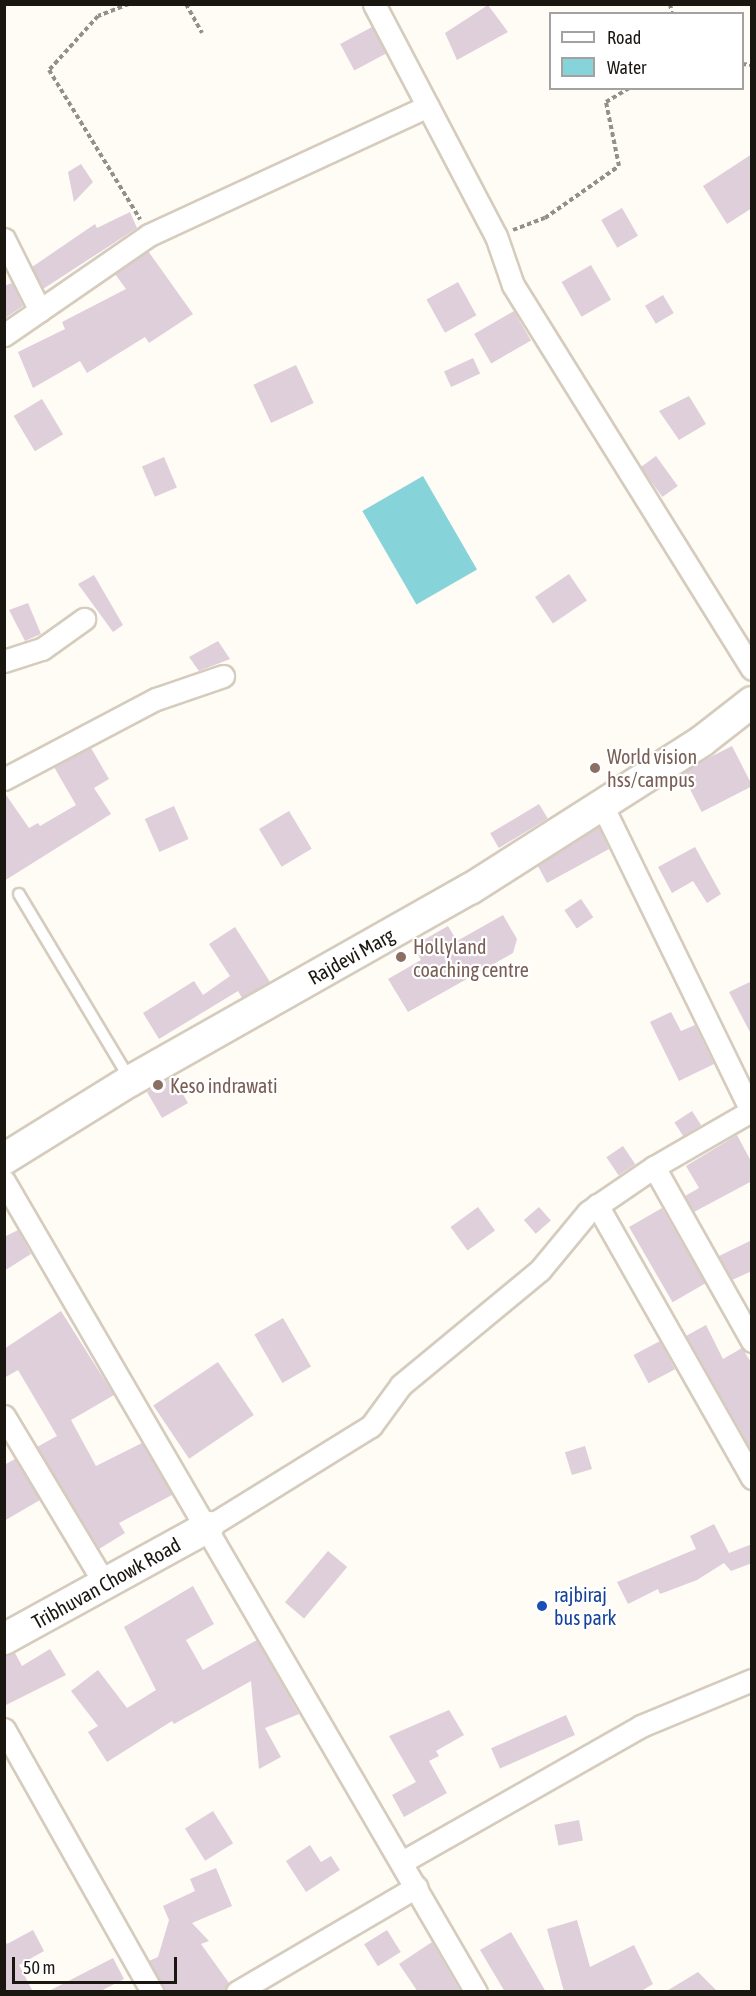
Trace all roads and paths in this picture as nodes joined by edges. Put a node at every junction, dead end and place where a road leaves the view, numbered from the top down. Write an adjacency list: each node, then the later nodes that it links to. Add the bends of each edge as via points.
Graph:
1 (129, 4): 7 (path, via 98,16 49,70)
2 (186, 4): 4 (path)
3 (374, 4): 6 (street)
4 (202, 33)
5 (626, 90): 8 (path, via 606,102 619,166 545,218)
6 (428, 106): 7 (street); 8 (street)
7 (149, 235): 10 (street)
8 (496, 236): 14 (street, via 513,285)
9 (4, 239): 10 (street)
10 (40, 311): 11 (street)
11 (4, 335)
12 (84, 618): 13 (street, via 42,649)
13 (4, 660)
14 (752, 669)
15 (223, 676): 17 (street, via 156,699)
16 (752, 702): 18 (main road, Rajdevi Marg)
17 (4, 779)
18 (603, 807): 20 (main road, Rajdevi Marg, via 470,889); 21 (street)
19 (19, 894): 20 (lane)
20 (130, 1081): 22 (main road, Rajdevi Marg)
21 (751, 1112): 23 (street)
22 (4, 1160)
23 (654, 1167): 25 (street); 26 (street)
24 (4, 1181): 29 (street)
25 (597, 1205): 28 (street); 29 (street, via 540,1270 401,1385 371,1426)
26 (752, 1341)
27 (4, 1416): 30 (street)
28 (752, 1478)
29 (208, 1527): 30 (main road, Tribhuvan Chowk Road); 34 (street)
30 (105, 1584): 31 (main road, Tribhuvan Chowk Road)
31 (4, 1639)
32 (752, 1680): 34 (street, via 641,1726)
33 (4, 1729): 36 (street)
34 (402, 1862): 35 (street)
35 (416, 1887): 37 (street); 38 (street)
36 (152, 1992)
37 (237, 1992)
38 (476, 1992)

